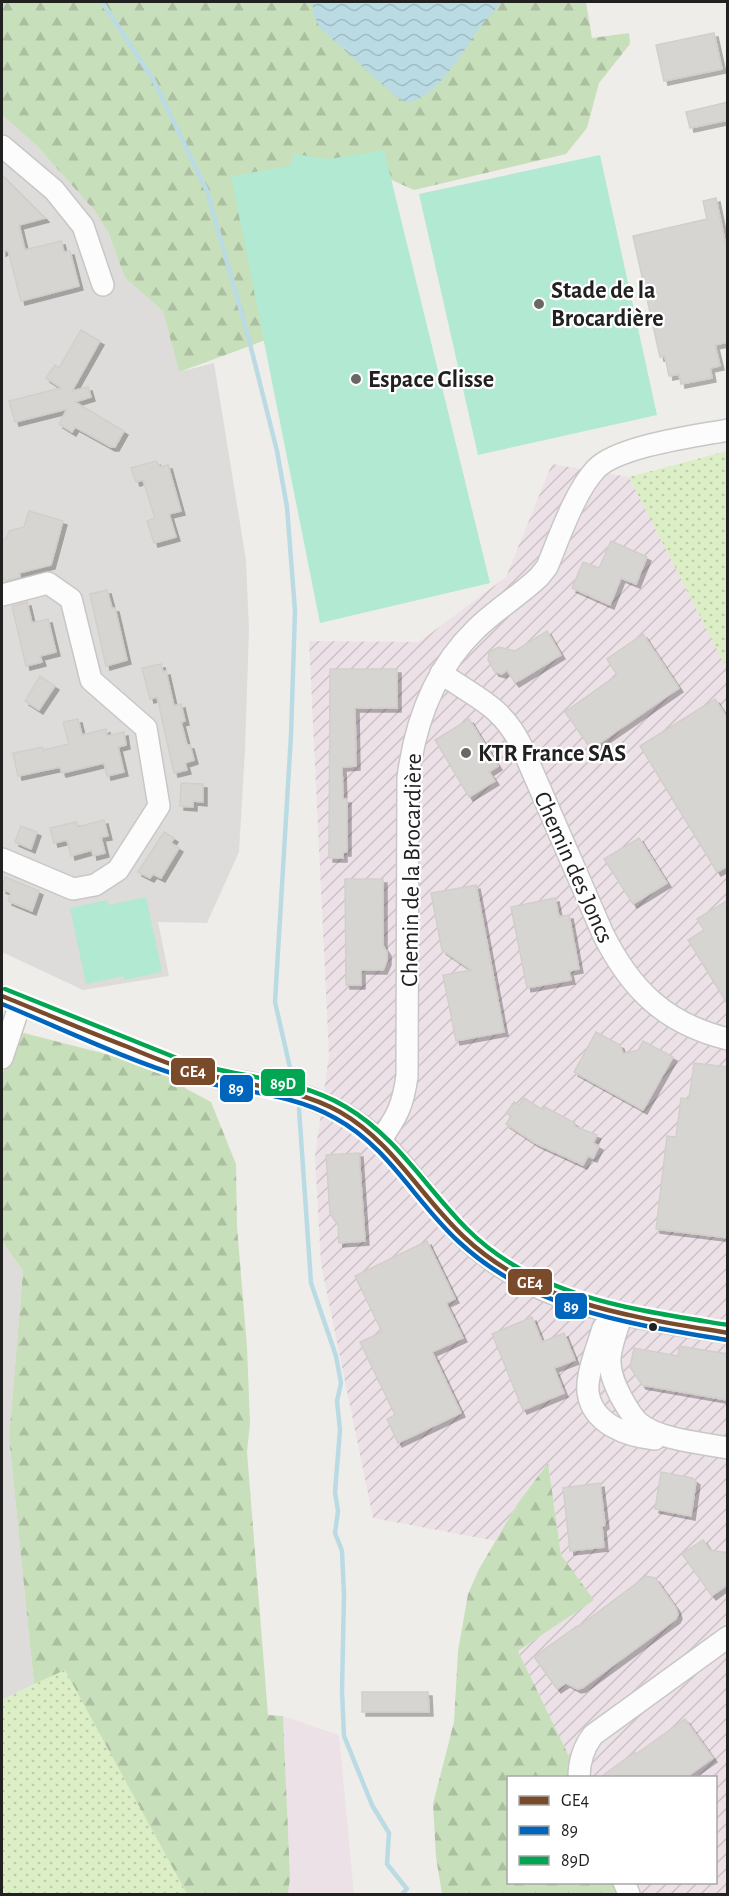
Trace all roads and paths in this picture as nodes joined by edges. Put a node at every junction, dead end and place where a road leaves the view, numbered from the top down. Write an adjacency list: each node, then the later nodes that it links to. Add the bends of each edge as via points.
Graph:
1 (2, 146): 2 (street, via 54,190 83,226)
2 (103, 285)
3 (728, 430): 5 (street, Chemin de la Brocardière, via 640,448 597,467 585,483 547,567 474,630)
4 (2, 595): 6 (street, via 48,583 71,599 90,680 146,728 159,806 118,870 95,885 74,889)
5 (441, 673): 8 (street, Chemin des Joncs, via 492,706 509,723 603,934 629,979 679,1021); 10 (street, Chemin de la Brocardière, via 420,718 412,747 408,778 407,1076 404,1100)
6 (2, 859)
7 (11, 1000): 9 (street); 10 (street, via 190,1071 307,1097 356,1121)
8 (728, 1039)
9 (2, 1058)
10 (380, 1141): 11 (street, via 463,1236 495,1263 540,1290)
11 (614, 1312): 12 (street); 13 (street, via 612,1377 640,1424); 13 (street, via 589,1380 594,1410 620,1431 653,1440)
12 (728, 1332)
13 (673, 1438): 14 (street)
14 (728, 1448)
15 (728, 1637): 16 (street, via 593,1735 582,1756)
16 (579, 1776)

